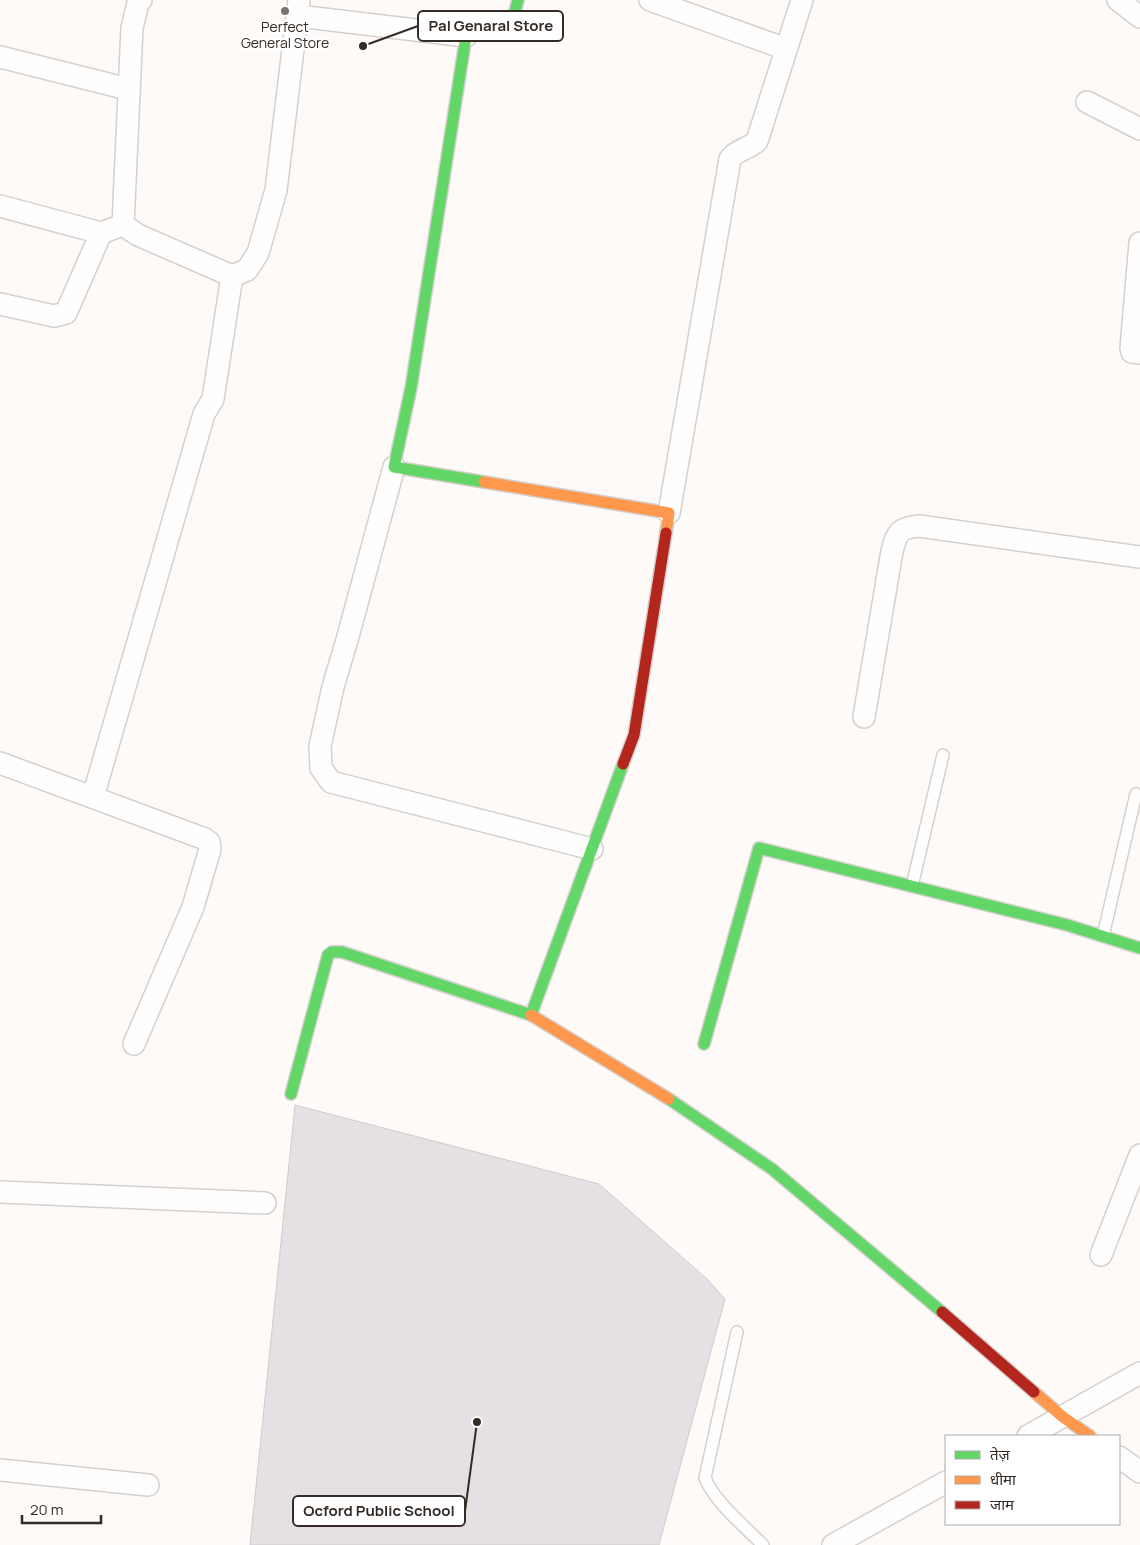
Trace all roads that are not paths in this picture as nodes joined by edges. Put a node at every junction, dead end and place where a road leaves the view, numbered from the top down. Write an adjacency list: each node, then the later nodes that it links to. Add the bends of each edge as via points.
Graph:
1 (141, 0): 11 (street, via 132,28)
2 (518, 0): 8 (street, via 511,27 489,34)
3 (650, 0): 9 (street)
4 (802, 0): 9 (street)
5 (1118, 0): 7 (street)
6 (298, 8): 8 (street); 18 (street, via 276,190 258,253 247,270)
7 (1140, 18)
8 (466, 36): 21 (street, via 411,388)
9 (786, 49): 22 (street, via 757,141 733,154 730,160)
10 (0, 57): 11 (street)
11 (128, 89): 15 (street)
12 (1087, 102): 13 (street)
13 (1140, 129)
14 (0, 206): 16 (street)
15 (123, 225): 16 (street); 18 (street, via 138,235)
16 (101, 233): 19 (street, via 66,313 54,316)
17 (1140, 244): 20 (street, via 1131,348 1132,352)
18 (232, 276): 28 (street, via 214,399 204,414)
19 (0, 304)
20 (1140, 353)
21 (394, 467): 22 (street); 29 (street, via 333,687 320,746 321,768 330,782)
22 (668, 513): 29 (street, via 634,735)
23 (1140, 557): 24 (street, via 919,526 905,527 896,536 892,551)
24 (864, 717)
25 (943, 755): 30 (lane)
26 (0, 763): 28 (street)
27 (1136, 794): 31 (lane)
28 (93, 797): 34 (street, via 210,842 193,907)
29 (592, 850): 33 (street)
30 (912, 886): 31 (street); 35 (street, via 759,848)
31 (1103, 936): 32 (street)
32 (1140, 948)
33 (531, 1014): 36 (street, via 342,952 332,952 328,954); 43 (street, via 648,1085 772,1169)
34 (134, 1044)
35 (704, 1044)
36 (291, 1094)
37 (1140, 1154): 40 (street)
38 (0, 1192): 39 (street)
39 (265, 1203)
40 (1101, 1255)
41 (737, 1332): 51 (lane, via 705,1478 717,1498)
42 (1140, 1373): 43 (street)
43 (1063, 1417): 44 (street); 45 (street)
44 (1030, 1435)
45 (1089, 1435)
46 (1120, 1458): 48 (street)
47 (0, 1470): 50 (street)
48 (1140, 1472)
49 (945, 1483): 52 (street)
50 (148, 1485)
51 (763, 1545)
52 (833, 1545)

